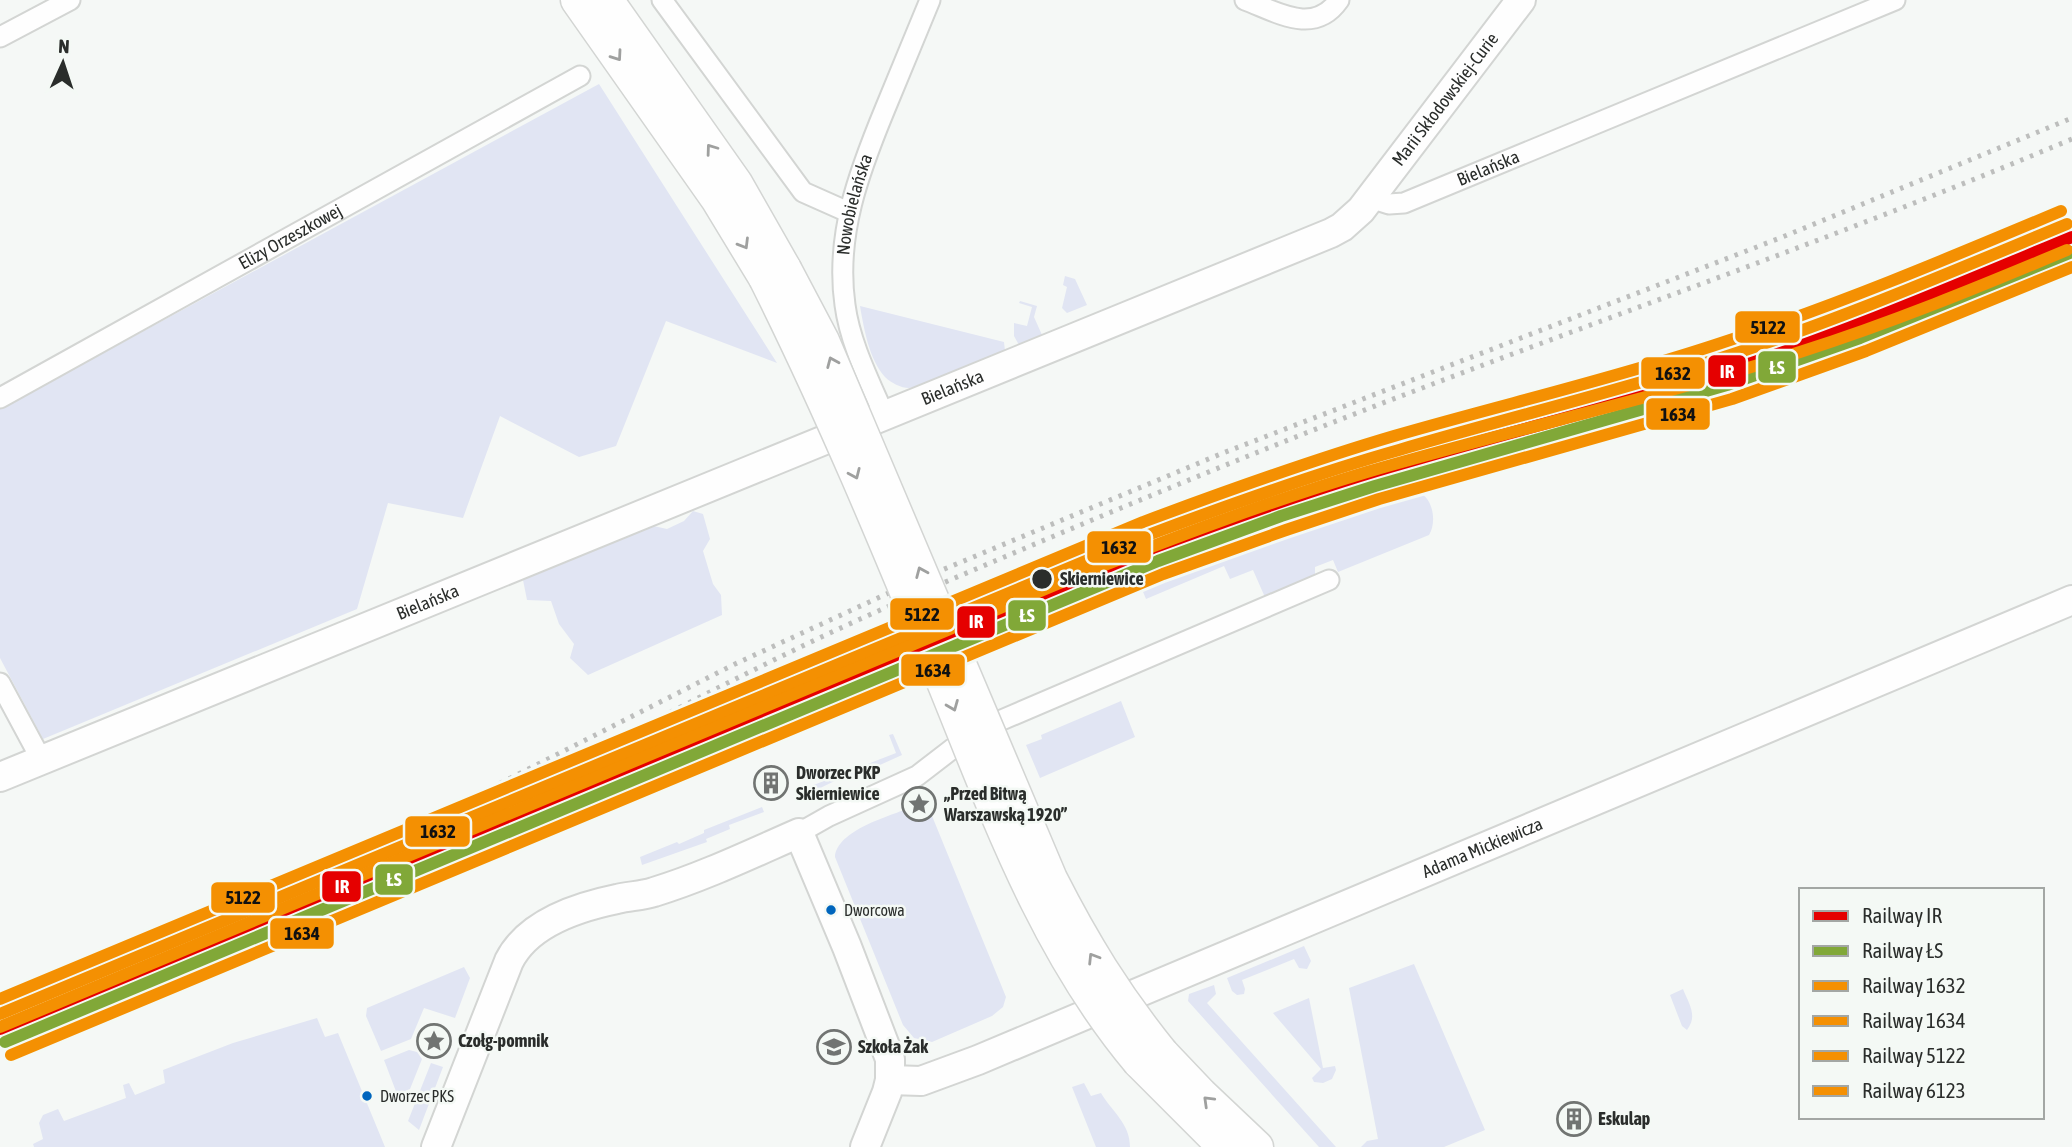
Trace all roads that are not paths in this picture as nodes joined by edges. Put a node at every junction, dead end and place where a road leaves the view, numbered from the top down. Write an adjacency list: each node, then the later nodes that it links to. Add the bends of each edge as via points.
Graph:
1 (69, 0): 10 (street)
2 (578, 0): 14 (main road, one-way to 14)
3 (607, 0): 14 (main road, one-way to 3, via 736,183)
4 (662, 0): 13 (street, via 803,192)
5 (930, 0): 13 (street, Nowobielańska)
6 (1245, 0): 7 (street, via 1297,20 1319,19)
7 (1339, 0)
8 (1521, 0): 12 (street, Marii Skłodowskiej-Curie)
9 (1895, 0): 12 (street, Bielańska, via 1404,203)
10 (0, 37)
11 (580, 76): 15 (street, Elizy Orzeszkowej)
12 (1370, 198): 16 (street, Bielańska, via 1351,220 1331,233)
13 (848, 212): 16 (street, Nowobielańska, via 842,282 845,307)
14 (775, 274): 23 (main road, bridge, via 801,351 1037,908 1094,1004)
15 (0, 398)
16 (884, 415): 20 (street, Bielańska)
17 (1329, 580): 22 (street, via 997,722 917,776)
18 (2072, 600): 24 (street, Adama Mickiewicza, via 978,1060 921,1081)
19 (0, 683): 20 (street)
20 (42, 761): 21 (street, Bielańska)
21 (0, 777)
22 (799, 833): 24 (street, via 885,1044); 25 (street, via 654,892 551,921 523,940 509,961)
23 (1151, 1057): 27 (main road); 28 (main road, one-way to 23, via 1201,1094)
24 (890, 1080): 26 (street)
25 (436, 1147)
26 (865, 1147)
27 (1224, 1147)
28 (1257, 1147)

